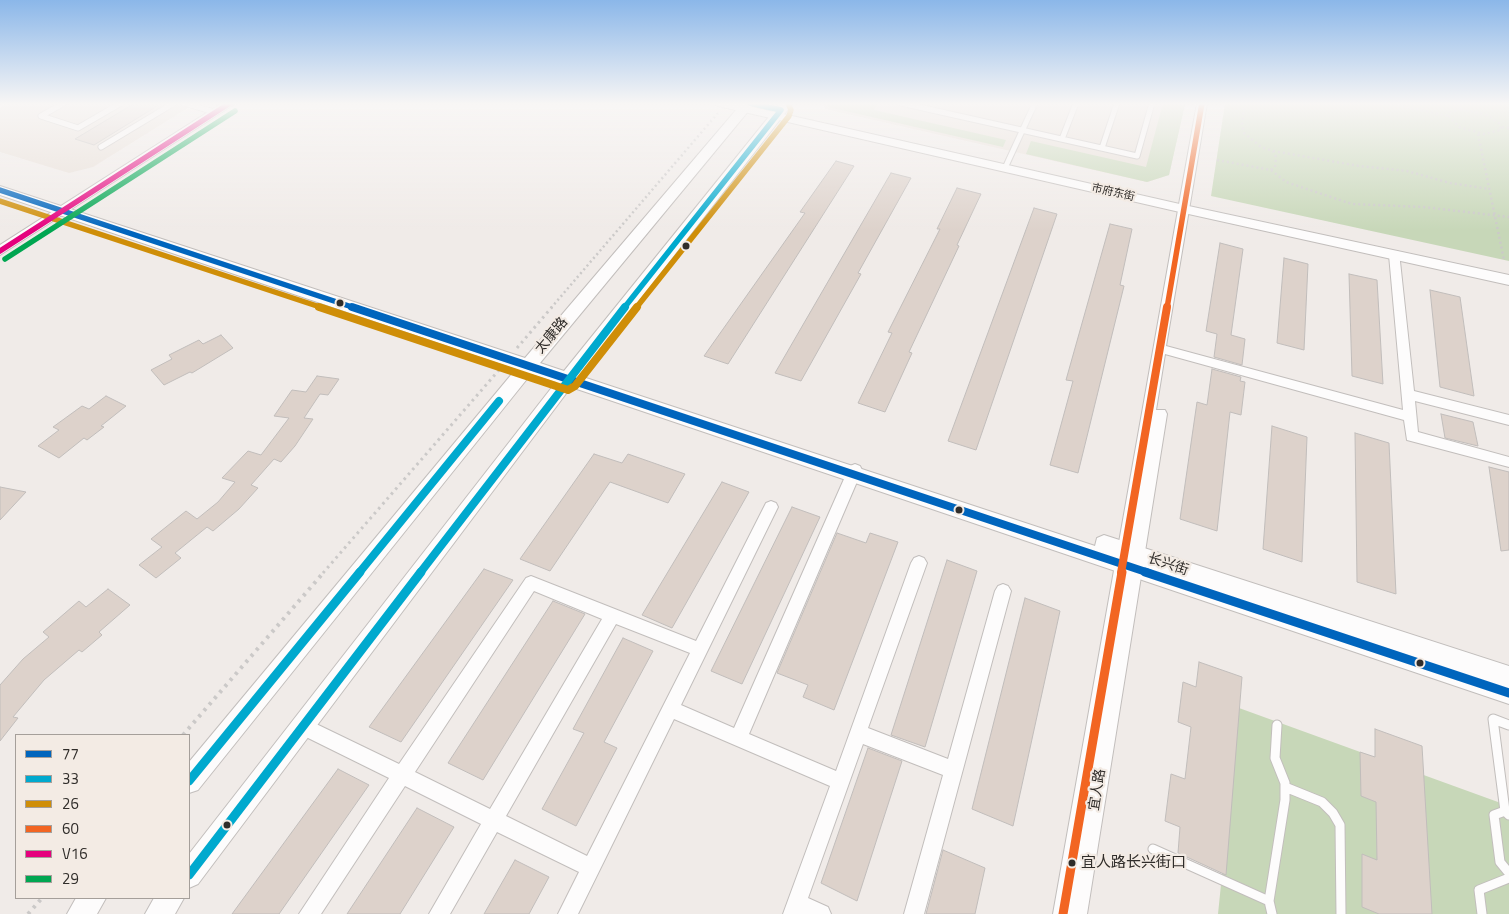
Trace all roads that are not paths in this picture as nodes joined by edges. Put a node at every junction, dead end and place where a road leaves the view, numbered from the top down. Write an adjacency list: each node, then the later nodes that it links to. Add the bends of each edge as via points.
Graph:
1 (158, 146): 15 (street)
2 (162, 146): 15 (street)
3 (712, 146): 23 (main road, 太康路)
4 (754, 146): 24 (main road)
5 (927, 146): 12 (street, 市府东街)
6 (1015, 146): 12 (lane)
7 (1092, 146): 11 (lane)
8 (1140, 146): 11 (lane, via 1137,156)
9 (1196, 146): 16 (street, 宜人路)
10 (1202, 146): 16 (street, 宜人路)
11 (1102, 148)
12 (1006, 165): 16 (street, 市府东街)
13 (0, 180): 15 (main road, 长兴街)
14 (0, 190): 15 (main road, 长兴街)
15 (66, 206): 17 (street); 18 (street); 23 (main road, 长兴街)
16 (1188, 207): 19 (street, 市府东街); 20 (street, 市府东街); 22 (street, 宜人路)
17 (0, 245)
18 (0, 251)
19 (1395, 255): 21 (street, 市府东街); 25 (street)
20 (1509, 274)
21 (1509, 280)
22 (1166, 350): 26 (street); 31 (street, 宜人路)
23 (521, 358): 24 (main road, 长兴街); 46 (main road, 太康路)
24 (571, 375): 29 (main road, 长兴街); 31 (main road, 长兴街); 41 (main road)
25 (1407, 394): 26 (street); 27 (street)
26 (1410, 417): 28 (street, via 1412,436)
27 (1509, 420)
28 (1509, 462)
29 (854, 473): 31 (main road, 长兴街); 43 (street)
30 (771, 507): 35 (street)
31 (1130, 560): 36 (main road, 长兴街); 37 (main road, 长兴街); 65 (street, 宜人路); 66 (street, 宜人路)
32 (919, 563): 42 (street)
33 (1003, 591): 44 (street)
34 (613, 615): 35 (street); 45 (street, via 531,583); 50 (street)
35 (700, 650): 38 (street)
36 (1509, 677)
37 (1509, 692)
38 (670, 709): 43 (street); 52 (street)
39 (1277, 725): 48 (lane, via 1275,758)
40 (1509, 725): 49 (lane, via 1493,719)
41 (304, 727): 45 (street); 54 (main road)
42 (858, 733): 44 (street); 47 (street)
43 (738, 738): 47 (street)
44 (953, 770): 64 (street)
45 (402, 775): 50 (street); 60 (street)
46 (190, 779)
47 (841, 782): 58 (street)
48 (1285, 787): 57 (lane); 68 (lane, via 1322,802 1334,813 1340,825)
49 (1507, 813): 53 (lane, via 1494,815 1500,862)
50 (494, 820): 52 (street); 61 (street)
51 (1153, 848): 57 (lane)
52 (591, 868): 62 (street)
53 (1509, 873)
54 (190, 874)
55 (1509, 878): 69 (lane, via 1479,890)
56 (170, 899): 59 (main road)
57 (1269, 901): 67 (lane)
58 (796, 908): 63 (street)
59 (158, 914)
60 (308, 914)
61 (440, 914)
62 (568, 914)
63 (821, 914)
64 (914, 914)
65 (1063, 914)
66 (1077, 914)
67 (1272, 914)
68 (1341, 914)
69 (1482, 914)

